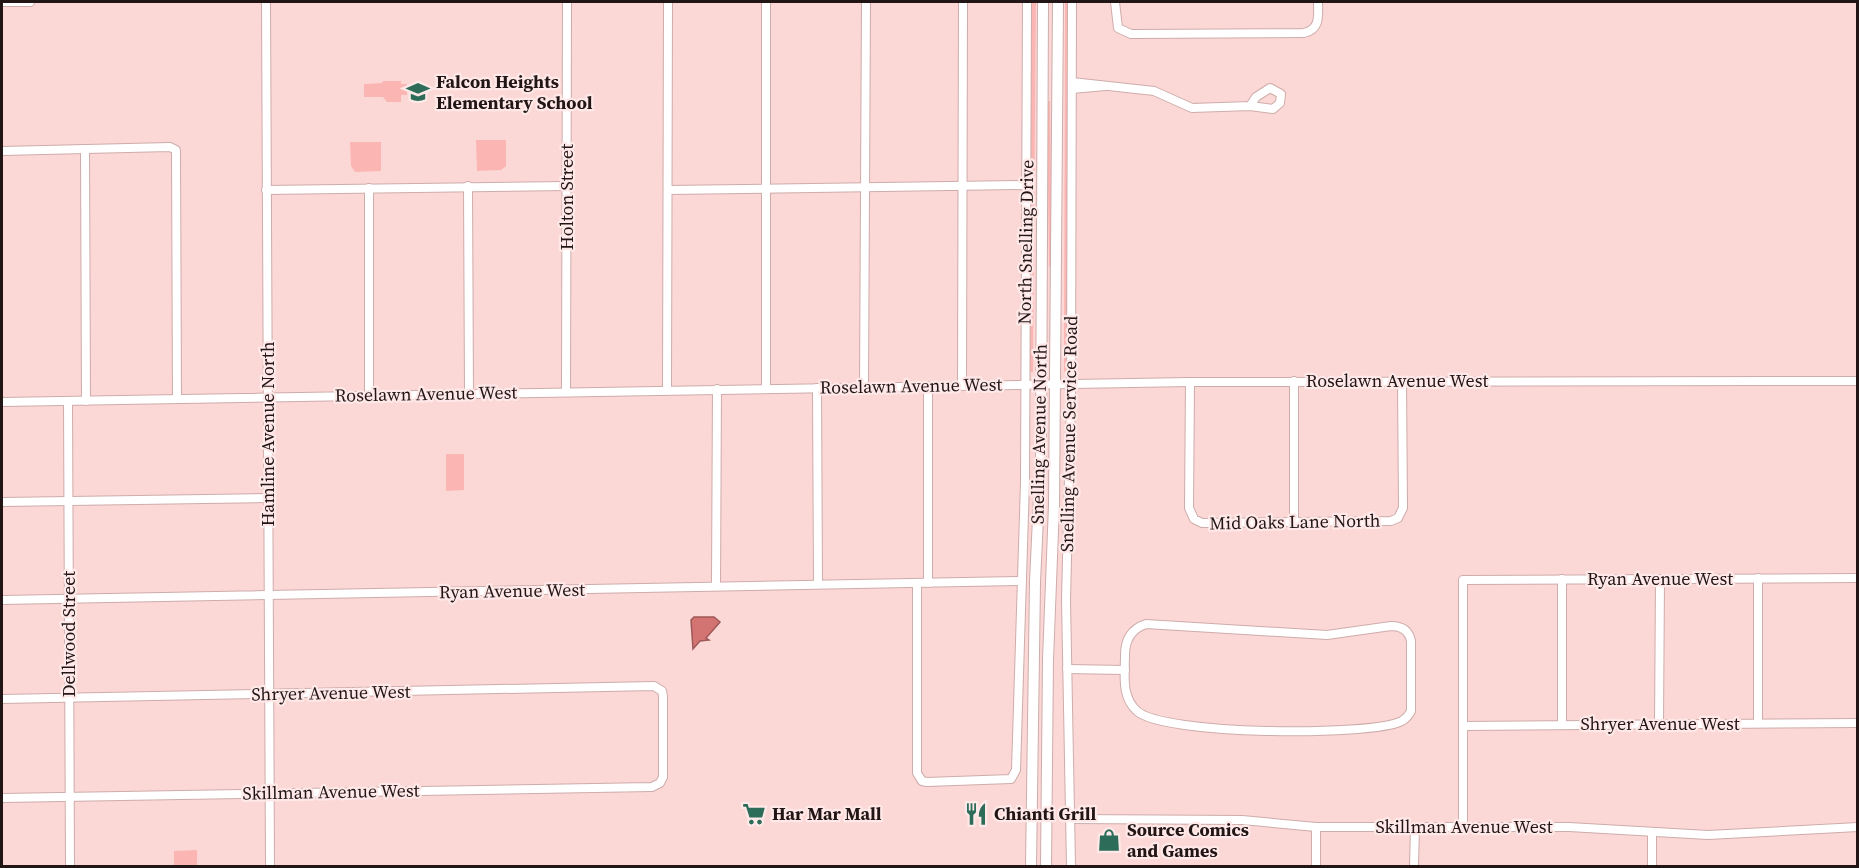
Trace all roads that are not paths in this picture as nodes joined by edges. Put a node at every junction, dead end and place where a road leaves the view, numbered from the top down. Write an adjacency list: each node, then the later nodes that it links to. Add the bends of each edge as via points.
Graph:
1 (2, 2): 2 (street)
2 (30, 2)
3 (266, 2): 26 (street, Hamline Avenue North)
4 (567, 2): 21 (street, Holton Street)
5 (668, 2): 27 (street)
6 (766, 2): 25 (street)
7 (866, 2): 24 (street)
8 (963, 2): 22 (street)
9 (1027, 2): 19 (street, North Snelling Drive)
10 (1043, 2): 33 (main road, Snelling Avenue North)
11 (1058, 2): 34 (main road, Snelling Avenue North)
12 (1072, 2): 15 (street, Snelling Avenue Service Road)
13 (1115, 2): 14 (street, via 1116,24 1126,34 1304,33 1317,23)
14 (1318, 2)
15 (1072, 85): 16 (street, via 1154,91 1192,108); 35 (street, Snelling Avenue Service Road)
16 (1250, 106)
17 (86, 149): 18 (street); 47 (street, via 176,150); 49 (street)
18 (2, 151)
19 (1026, 184): 22 (street); 32 (street, North Snelling Drive)
20 (468, 186): 21 (street); 23 (street); 44 (street)
21 (567, 186): 43 (street, Holton Street)
22 (963, 186): 24 (street); 36 (street)
23 (369, 188): 26 (street); 45 (street)
24 (865, 188): 25 (street); 38 (street)
25 (766, 189): 27 (street); 41 (street)
26 (266, 190): 46 (street, Hamline Avenue North)
27 (668, 190): 42 (street)
28 (1294, 381): 30 (street, Roselawn Avenue West); 31 (street, Roselawn Avenue West); 54 (street)
29 (1857, 381): 31 (street, Roselawn Avenue West)
30 (1190, 382): 35 (street, Roselawn Avenue West); 54 (street, Mid Oaks Lane North, via 1191,515 1202,523)
31 (1402, 382): 54 (street, Mid Oaks Lane North, via 1401,515 1391,521)
32 (1024, 384): 33 (street, Roselawn Avenue West); 36 (street, Roselawn Avenue West); 59 (street, North Snelling Drive)
33 (1041, 384): 34 (street, Roselawn Avenue West); 89 (main road, Snelling Avenue North)
34 (1055, 384): 35 (street, Roselawn Avenue West); 90 (main road, Snelling Avenue North)
35 (1071, 384): 67 (street, Snelling Avenue Service Road)
36 (962, 385): 37 (street, Roselawn Avenue West)
37 (928, 386): 38 (street, Roselawn Avenue West); 61 (street)
38 (864, 387): 39 (street, Roselawn Avenue West)
39 (817, 388): 41 (street, Roselawn Avenue West); 62 (street)
40 (717, 389): 41 (street, Roselawn Avenue West); 42 (street, Roselawn Avenue West); 63 (street)
41 (766, 389)
42 (667, 390): 43 (street, Roselawn Avenue West)
43 (567, 392): 44 (street, Roselawn Avenue West)
44 (469, 393): 45 (street, Roselawn Avenue West)
45 (369, 395): 46 (street, Roselawn Avenue West)
46 (268, 397): 47 (street, Roselawn Avenue West); 51 (street, Hamline Avenue North)
47 (177, 399): 49 (street, Roselawn Avenue West)
48 (68, 401): 49 (street, Roselawn Avenue West); 50 (street, Roselawn Avenue West); 52 (street, Dellwood Street)
49 (86, 401)
50 (2, 402)
51 (268, 498): 52 (street); 64 (street, Hamline Avenue North)
52 (69, 501): 53 (street); 65 (street, Dellwood Street)
53 (2, 502)
54 (1294, 522)
55 (1758, 578): 56 (street, Ryan Avenue West); 58 (street, Ryan Avenue West); 72 (street)
56 (1857, 578)
57 (1562, 579): 58 (street, Ryan Avenue West); 75 (street); 76 (street, Ryan Avenue West, via 1463,580)
58 (1660, 579): 74 (street)
59 (1022, 581): 60 (street, North Snelling Drive, via 1015,773 1007,781 927,782 918,777); 61 (street, Ryan Avenue West)
60 (917, 583): 61 (street, Ryan Avenue West); 62 (street, Ryan Avenue West)
61 (928, 583)
62 (818, 584): 63 (street, Ryan Avenue West)
63 (716, 586): 64 (street, Ryan Avenue West)
64 (268, 597): 65 (street, Ryan Avenue West); 69 (street, Hamline Avenue North)
65 (70, 599): 66 (street, Ryan Avenue West); 70 (street, Dellwood Street)
66 (2, 600)
67 (1067, 669): 68 (street); 81 (street, Snelling Avenue Service Road)
68 (1125, 669): 68 (street, via 1128,699 1141,715 1217,729 1316,730 1395,723 1409,715 1412,706 1410,638 1396,626 1327,635 1146,624 1129,637)
69 (268, 695): 70 (street, Shryer Avenue West); 77 (street, Shryer Avenue West, via 654,686 660,689 663,719); 78 (street, Hamline Avenue North)
70 (69, 698): 71 (street, Shryer Avenue West); 79 (street, Dellwood Street)
71 (2, 699)
72 (1758, 723): 73 (street, Shryer Avenue West); 74 (street, Shryer Avenue West)
73 (1857, 723)
74 (1659, 724): 75 (street, Shryer Avenue West)
75 (1562, 725): 76 (street, Shryer Avenue West)
76 (1463, 726): 85 (street)
77 (660, 783): 78 (street, Skillman Avenue West, via 640,787)
78 (269, 793): 79 (street, Skillman Avenue West); 88 (street, Hamline Avenue North)
79 (70, 797): 80 (street, Skillman Avenue West); 87 (street, Dellwood Street)
80 (2, 798)
81 (1071, 819): 82 (street, Skillman Avenue West, via 1242,820); 91 (street, Snelling Avenue Service Road)
82 (1316, 827): 83 (street, Skillman Avenue West); 92 (street)
83 (1415, 827): 85 (street, Skillman Avenue West); 93 (street)
84 (1857, 827): 86 (street, Skillman Avenue West, via 1720,835)
85 (1463, 828): 86 (street, Skillman Avenue West, via 1569,827)
86 (1652, 832): 94 (street)
87 (70, 867)
88 (270, 867)
89 (1031, 867)
90 (1046, 867)
91 (1071, 867)
92 (1316, 867)
93 (1414, 867)
94 (1652, 867)

